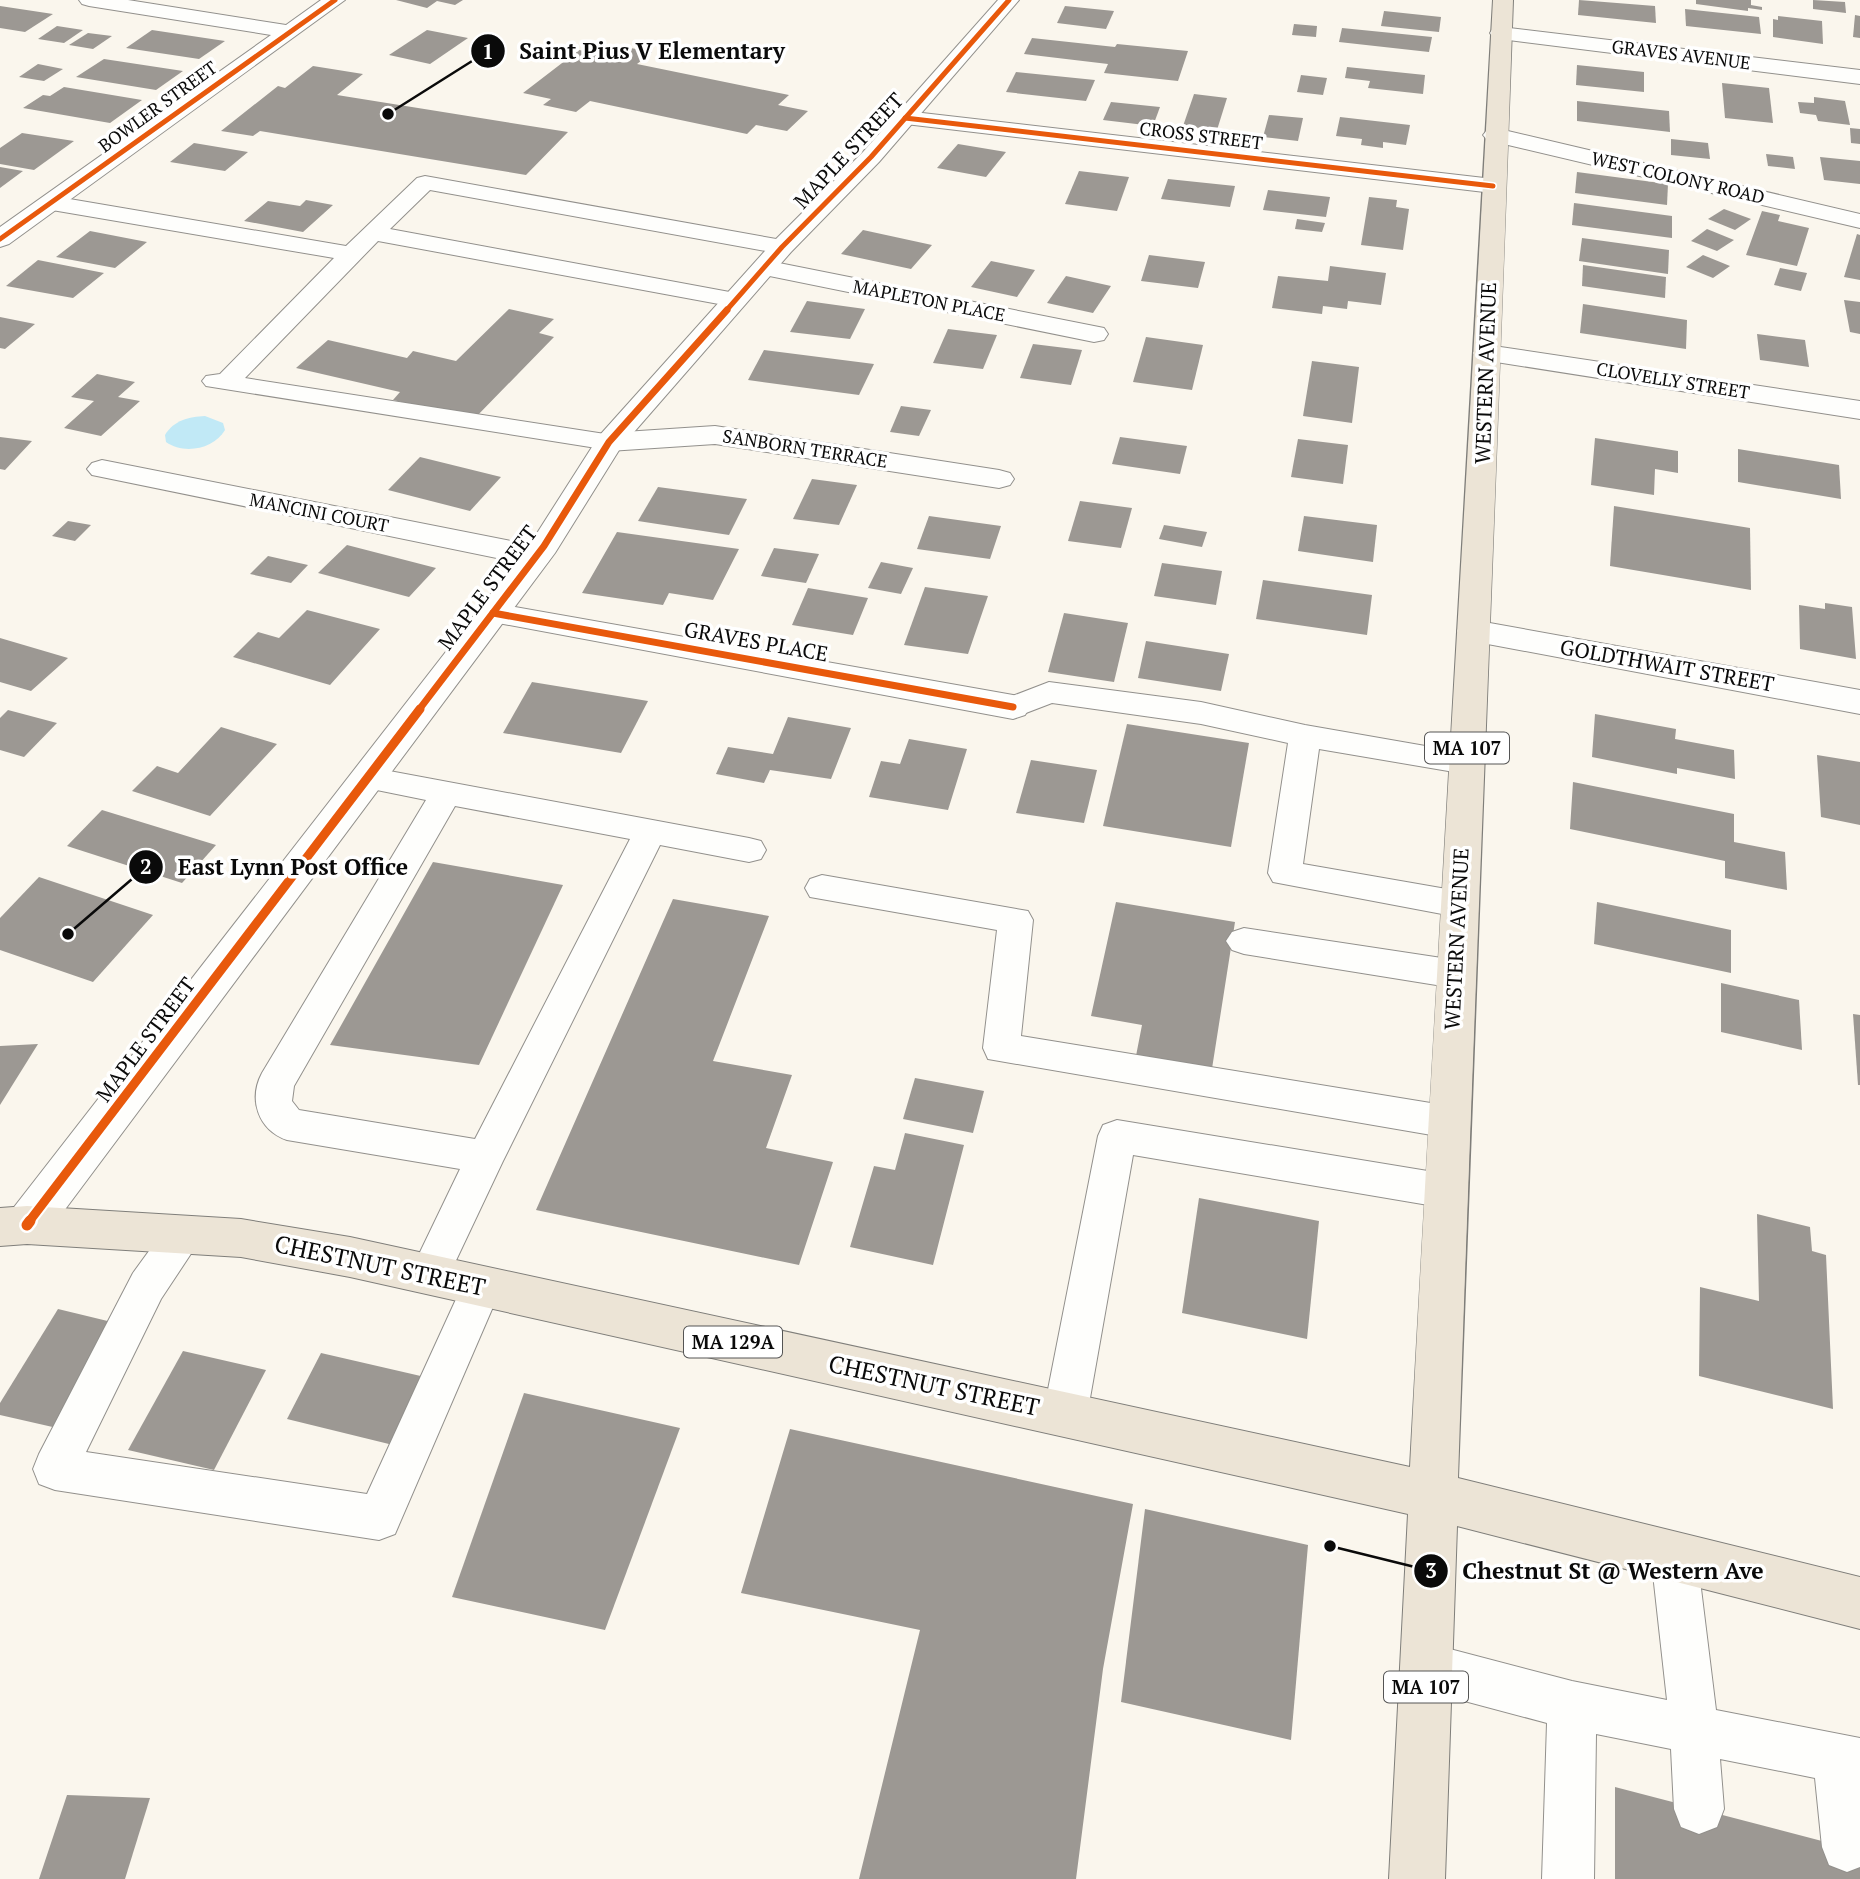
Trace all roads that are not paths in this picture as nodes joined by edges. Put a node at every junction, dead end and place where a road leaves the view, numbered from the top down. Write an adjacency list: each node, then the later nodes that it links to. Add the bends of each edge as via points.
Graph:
1 (89, 0): 5 (street)
2 (335, 0): 5 (street, BOWLER STREET)
3 (1009, 0): 7 (street, MAPLE STREET)
4 (1502, 17): 6 (street, GRAVES AVENUE); 8 (main road, WESTERN AVENUE / MA 107)
5 (290, 32): 10 (street, BOWLER STREET)
6 (1860, 77)
7 (905, 118): 9 (street, CROSS STREET); 15 (street, MAPLE STREET)
8 (1495, 135): 9 (main road, WESTERN AVENUE / MA 107); 11 (street, WEST COLONY ROAD)
9 (1493, 186): 18 (main road, WESTERN AVENUE / MA 107)
10 (52, 202): 13 (street, BOWLER STREET); 14 (lane)
11 (1860, 221)
12 (372, 233): 14 (lane); 15 (lane, via 425,183); 16 (lane)
13 (0, 239)
14 (351, 254): 20 (lane, via 220,382)
15 (773, 257): 16 (street, MAPLE STREET); 17 (street, MAPLETON PLACE)
16 (735, 300): 20 (street, MAPLE STREET)
17 (1094, 334)
18 (1487, 353): 19 (street, CLOVELLY STREET); 25 (main road, WESTERN AVENUE / MA 107)
19 (1860, 410)
20 (608, 442): 22 (street, SANBORN TERRACE, via 715,435); 23 (street, MAPLE STREET)
21 (102, 469): 23 (street, MANCINI COURT)
22 (999, 479)
23 (536, 556): 24 (street, MAPLE STREET)
24 (493, 613): 27 (street, GRAVES PLACE); 30 (street, MAPLE STREET)
25 (1473, 631): 26 (street, GOLDTHWAIT STREET); 29 (main road, WESTERN AVENUE / MA 107)
26 (1860, 702)
27 (1013, 706): 28 (lane, via 1049,692 1201,713)
28 (1305, 736): 29 (lane); 35 (lane, via 1285,873)
29 (1466, 763): 35 (main road, WESTERN AVENUE / MA 107)
30 (368, 778): 31 (lane); 41 (street, MAPLE STREET)
31 (447, 792): 32 (lane); 39 (lane, via 275,1084 273,1104 287,1124)
32 (650, 832): 33 (lane); 39 (lane)
33 (749, 850)
34 (822, 888): 38 (lane, via 1016,920 1001,1048)
35 (1458, 904): 37 (main road, WESTERN AVENUE / MA 107)
36 (1244, 941): 37 (lane)
37 (1455, 974): 38 (main road, WESTERN AVENUE / MA 107)
38 (1449, 1122): 40 (main road, WESTERN AVENUE / MA 107)
39 (485, 1157): 43 (lane)
40 (1446, 1191): 45 (lane, via 1117,1136); 46 (main road, WESTERN AVENUE / MA 107)
41 (13, 1226): 42 (main road, CHESTNUT STREET / MA 129A)
42 (184, 1234): 43 (main road, CHESTNUT STREET / MA 129A, via 241,1238); 44 (lane, via 147,1286 55,1469 379,1518)
43 (429, 1275): 44 (main road, CHESTNUT STREET / MA 129A)
44 (482, 1286): 45 (main road, CHESTNUT STREET / MA 129A)
45 (1065, 1415): 46 (main road, CHESTNUT STREET / MA 129A)
46 (1433, 1496): 47 (main road, CHESTNUT STREET); 49 (main road, WESTERN AVENUE / MA 107)
47 (1674, 1556): 48 (main road, CHESTNUT STREET); 51 (lane)
48 (1860, 1603)
49 (1427, 1667): 50 (lane); 55 (main road, WESTERN AVENUE / MA 107)
50 (1572, 1705): 51 (lane); 56 (lane)
51 (1694, 1729): 52 (lane); 53 (lane)
52 (1849, 1761): 54 (lane)
53 (1699, 1809)
54 (1847, 1847)
55 (1417, 1879)
56 (1568, 1879)

